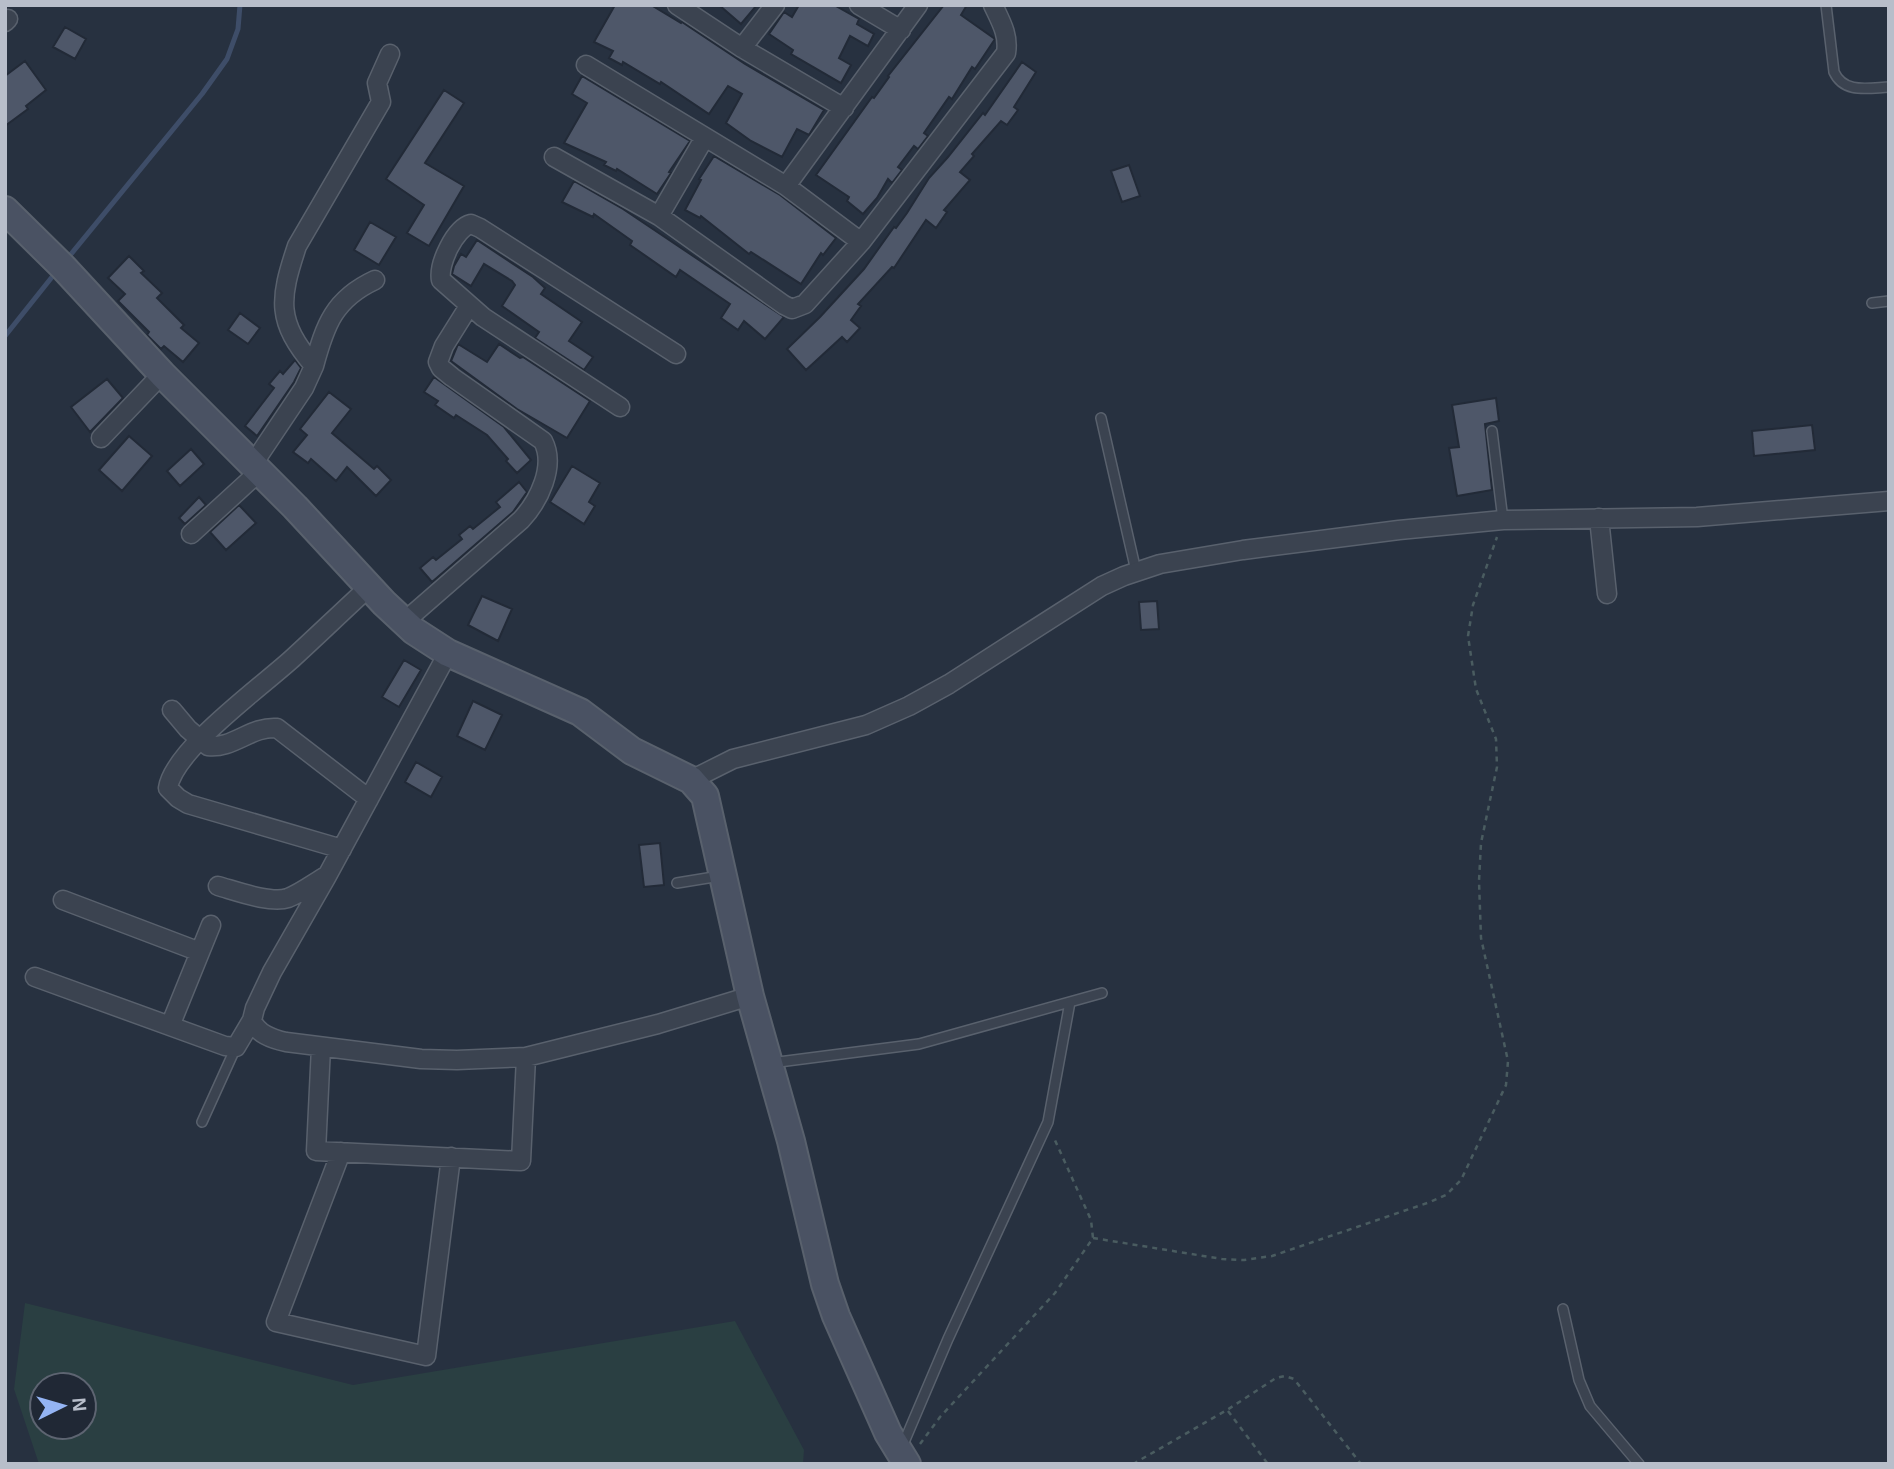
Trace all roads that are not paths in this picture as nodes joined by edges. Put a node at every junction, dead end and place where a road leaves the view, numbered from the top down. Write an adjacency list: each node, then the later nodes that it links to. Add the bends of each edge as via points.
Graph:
1 (677, 5): 8 (street)
2 (775, 5): 8 (street)
3 (859, 5): 7 (street)
4 (918, 5): 7 (street)
5 (993, 5): 18 (street, via 1004,29 1006,53)
6 (1826, 5): 11 (lane, via 1838,80 1844,86 1864,89)
7 (901, 30): 12 (street)
8 (742, 48): 12 (street)
9 (390, 54): 24 (street, via 377,83 382,102 302,237 289,269 284,292 286,320 296,345)
10 (586, 65): 13 (street)
11 (1889, 87)
12 (844, 108): 15 (street)
13 (705, 137): 15 (street); 17 (street)
14 (554, 157): 17 (street)
15 (786, 186): 18 (street)
16 (5, 210): 25 (street)
17 (659, 216): 18 (street, via 792,309 805,304)
18 (861, 242)
19 (375, 280): 24 (street, via 338,306 328,321)
20 (1889, 301): 21 (lane)
21 (1872, 303)
22 (469, 306): 23 (street, via 441,280 440,273 457,236 471,224); 26 (street); 38 (street, via 438,362 452,377 542,440 548,465 530,510)
23 (676, 354)
24 (314, 366): 30 (street)
25 (162, 374): 29 (street); 30 (street)
26 (620, 407)
27 (1101, 418): 35 (lane)
28 (1492, 430): 33 (lane)
29 (101, 438)
30 (256, 468): 34 (street); 36 (street)
31 (1889, 501): 32 (street, via 1697,517)
32 (1599, 518): 33 (street); 37 (street)
33 (1503, 520): 35 (street, via 1243,550)
34 (191, 534)
35 (1136, 571): 42 (street, via 1102,586 909,706 866,725 733,759)
36 (369, 587): 38 (street); 41 (street)
37 (1607, 594)
38 (404, 622): 39 (street)
39 (448, 653): 42 (street, via 580,712 632,751); 43 (street)
40 (172, 710): 41 (street)
41 (201, 741): 43 (street, via 218,747 257,729 277,728); 44 (street, via 169,781 168,788 178,798)
42 (691, 780): 46 (street, via 708,803)
43 (369, 799): 44 (street)
44 (342, 849): 45 (street)
45 (327, 876): 48 (street, via 278,899); 56 (street, via 272,972)
46 (722, 876): 47 (lane); 54 (street)
47 (677, 883)
48 (218, 886)
49 (63, 900): 51 (street)
50 (211, 925): 51 (street)
51 (200, 952): 57 (street)
52 (35, 977): 57 (street)
53 (1102, 993): 55 (lane)
54 (750, 996): 60 (street); 61 (street)
55 (1070, 1002): 61 (lane, via 919,1044); 66 (lane, via 1048,1122 948,1339)
56 (252, 1020): 58 (street); 59 (street, via 275,1040)
57 (170, 1026): 58 (street)
58 (236, 1047): 62 (lane)
59 (321, 1047): 60 (street, via 421,1059); 63 (street, via 316,1151)
60 (526, 1057): 64 (street, via 521,1160)
61 (769, 1063): 66 (street, via 825,1284 888,1433)
62 (202, 1122)
63 (341, 1152): 64 (street); 64 (street, via 276,1322 426,1356)
64 (450, 1157)
65 (1563, 1309): 67 (lane, via 1579,1380 1590,1406)
66 (904, 1459)
67 (1639, 1464)

